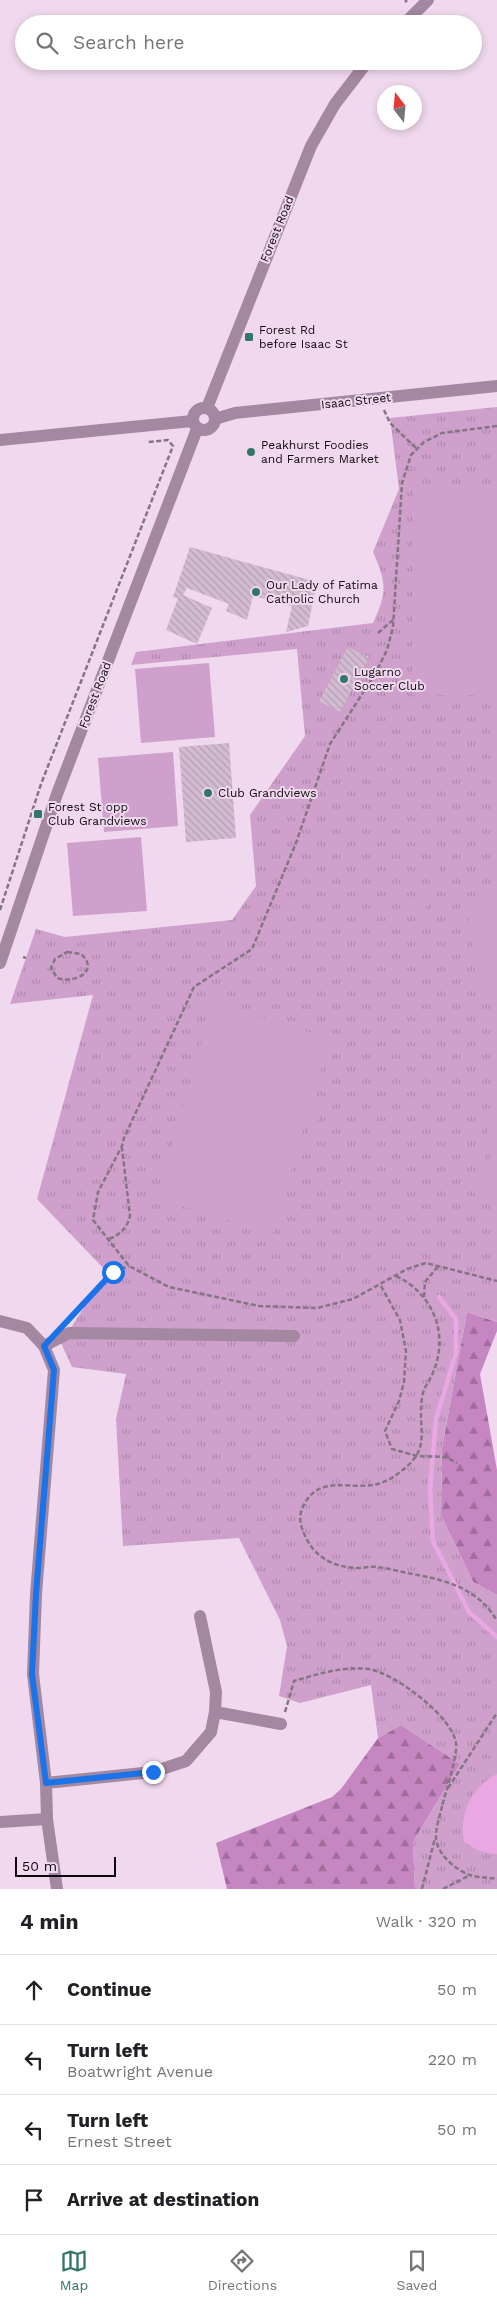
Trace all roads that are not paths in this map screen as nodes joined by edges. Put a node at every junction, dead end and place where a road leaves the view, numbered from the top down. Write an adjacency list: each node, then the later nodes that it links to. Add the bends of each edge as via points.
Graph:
1 (428, 0): 2 (street)
2 (413, 15)
3 (361, 70): 5 (street, Forest Road, via 334,104 311,146)
4 (497, 386): 6 (street, Isaac Street, via 235,412)
5 (207, 408): 6 (street); 7 (street, via 196,410)
6 (216, 419): 7 (street, via 211,428 204,431)
7 (195, 425): 8 (street); 9 (street, Forest Road, via 57,794)
8 (0, 440)
9 (0, 963)
10 (0, 1321): 12 (street, via 27,1328)
11 (294, 1336): 12 (street, via 70,1333)
12 (44, 1346): 16 (street, via 54,1370 32,1674)
13 (200, 1616): 14 (street, via 216,1692)
14 (215, 1712): 15 (street); 16 (street, via 211,1732 186,1760 153,1772)
15 (281, 1724)
16 (46, 1783): 17 (street)
17 (47, 1819): 18 (street); 19 (street)
18 (0, 1822)
19 (57, 1889)

